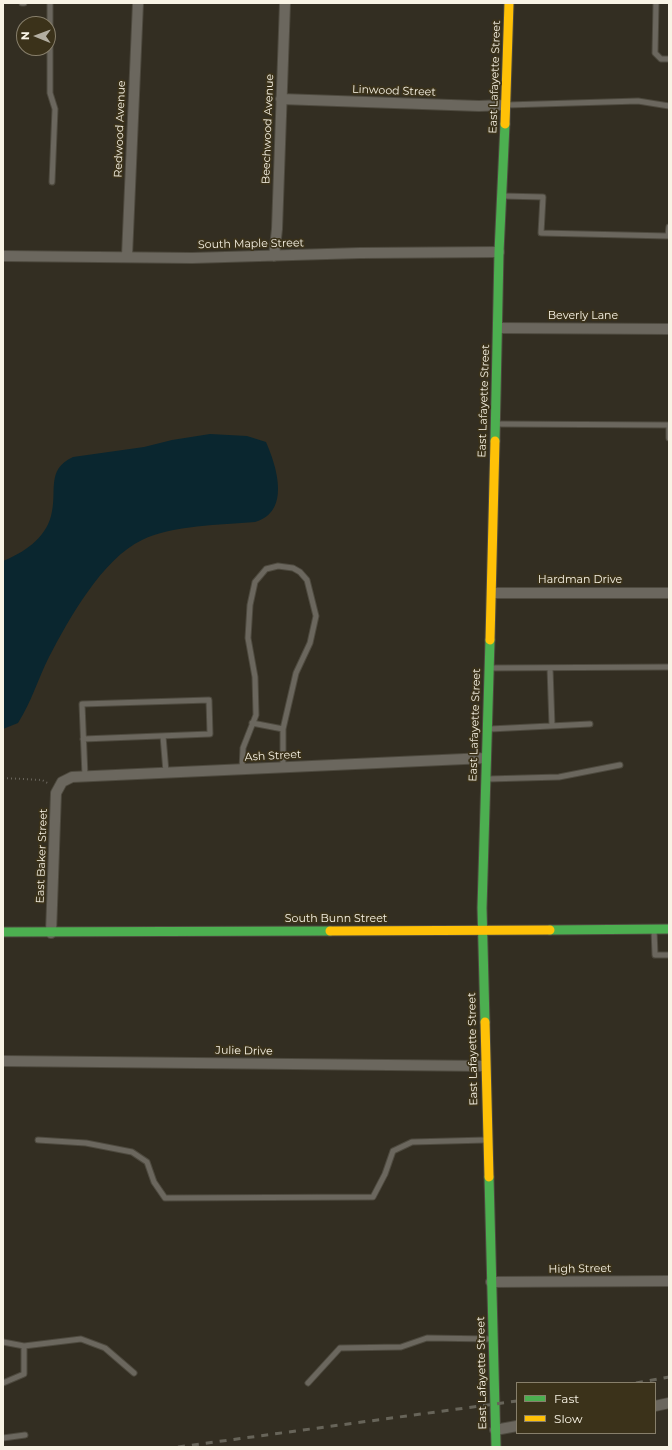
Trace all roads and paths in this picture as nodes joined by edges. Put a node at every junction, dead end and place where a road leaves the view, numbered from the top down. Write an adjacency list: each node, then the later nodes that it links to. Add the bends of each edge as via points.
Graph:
1 (50, 3): 10 (lane, via 50,93 54,109)
2 (138, 3): 15 (street, Redwood Avenue)
3 (285, 3): 7 (street, Beechwood Avenue)
4 (509, 3): 8 (street, East Lafayette Street)
5 (656, 3): 6 (lane, via 655,54 661,59)
6 (669, 59)
7 (281, 99): 8 (street, Linwood Street); 16 (street, Beechwood Avenue)
8 (506, 105): 9 (lane, via 638,101); 11 (street, East Lafayette Street)
9 (669, 106)
10 (52, 182)
11 (502, 196): 12 (lane, via 543,197 541,233 668,236); 13 (street, East Lafayette Street)
12 (669, 227)
13 (499, 252): 16 (street, South Maple Street); 17 (street, East Lafayette Street)
14 (3, 256): 15 (street, South Maple Street)
15 (127, 256): 16 (street, South Maple Street)
16 (274, 256)
17 (498, 328): 18 (street, Beverly Lane); 19 (street, East Lafayette Street)
18 (669, 328)
19 (496, 424): 20 (lane, via 669,425); 21 (street, East Lafayette Street)
20 (669, 438)
21 (492, 593): 22 (street, Hardman Drive); 24 (street, East Lafayette Street)
22 (669, 593)
23 (669, 667): 25 (lane)
24 (489, 668): 25 (lane); 30 (street, East Lafayette Street)
25 (550, 668): 28 (lane)
26 (252, 723): 29 (lane); 29 (lane, via 256,714 255,676 248,623 255,582 266,569 278,566 293,568 307,580 316,616 310,644 296,673); 36 (lane, via 243,748)
27 (590, 724): 28 (lane)
28 (552, 726): 30 (lane)
29 (283, 729): 35 (lane)
30 (487, 729): 33 (street, East Lafayette Street)
31 (163, 736): 32 (lane); 32 (lane, via 210,734 209,700 82,704); 37 (lane)
32 (83, 738): 38 (lane)
33 (486, 758): 35 (street, Ash Street); 40 (street, East Lafayette Street)
34 (620, 766): 40 (lane, via 559,777)
35 (283, 767): 36 (street, Ash Street)
36 (242, 769): 37 (street, Ash Street)
37 (166, 772): 38 (street, Ash Street)
38 (85, 776): 41 (street, Ash Street, via 72,777)
39 (3, 778): 41 (path, via 42,780)
40 (486, 779): 44 (street, East Lafayette Street)
41 (60, 785): 46 (street, East Baker Street)
42 (654, 929): 43 (street, South Bunn Street); 44 (street, South Bunn Street); 47 (lane, via 655,955)
43 (669, 929)
44 (482, 930): 46 (street, South Bunn Street); 49 (street, East Lafayette Street)
45 (3, 932): 46 (street, South Bunn Street)
46 (51, 933)
47 (669, 954)
48 (3, 1061): 49 (street, Julie Drive)
49 (485, 1066): 51 (street, East Lafayette Street)
50 (38, 1140): 51 (lane, via 86,1143 132,1152 147,1162 154,1182 165,1198 373,1197 393,1151 412,1142)
51 (487, 1140): 53 (street, East Lafayette Street)
52 (669, 1281): 53 (street, High Street)
53 (491, 1282): 54 (street, East Lafayette Street)
54 (493, 1339): 59 (lane, via 428,1338 401,1347 340,1348); 63 (street, East Lafayette Street)
55 (3, 1342): 56 (lane)
56 (24, 1346): 57 (lane, via 81,1339 105,1348); 58 (lane, via 24,1374)
57 (134, 1373)
58 (3, 1383)
59 (308, 1383)
60 (669, 1404): 61 (street)
61 (656, 1406)
62 (516, 1426): 63 (street)
63 (496, 1430): 66 (street, East Lafayette Street)
64 (25, 1435): 65 (lane)
65 (3, 1438)
66 (496, 1447)

